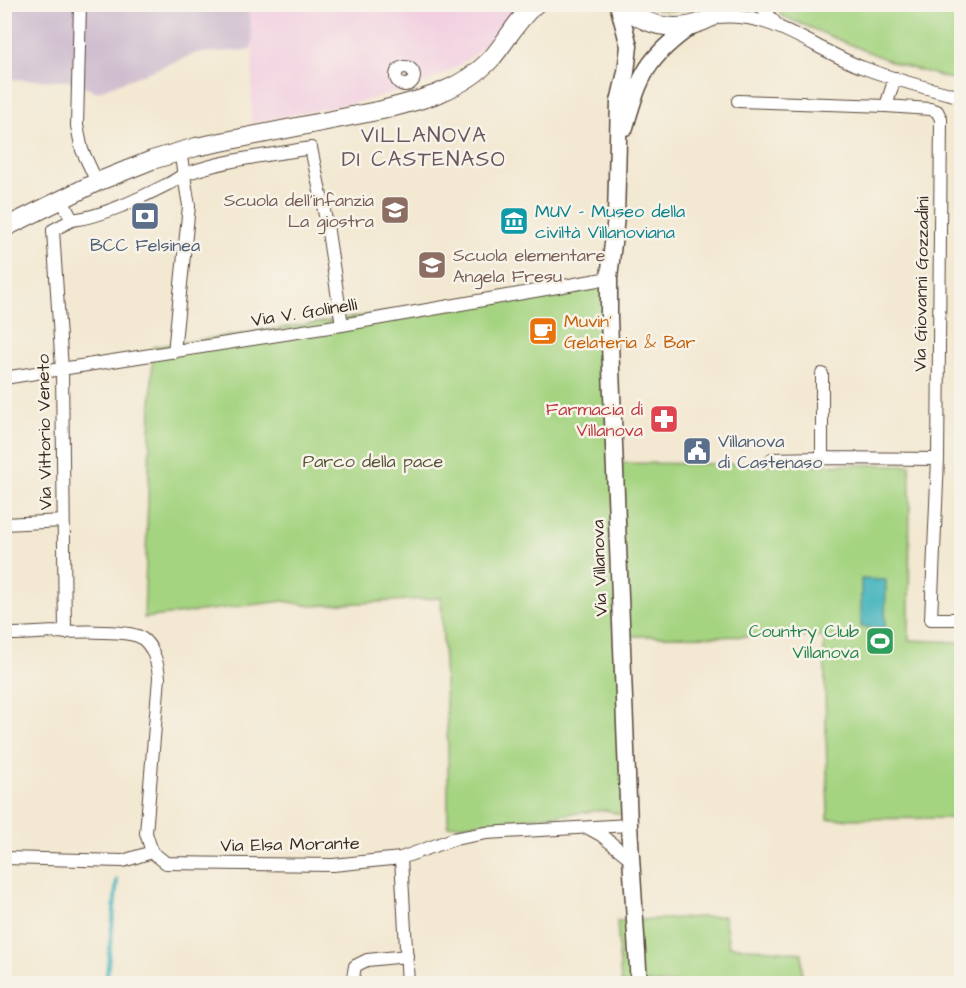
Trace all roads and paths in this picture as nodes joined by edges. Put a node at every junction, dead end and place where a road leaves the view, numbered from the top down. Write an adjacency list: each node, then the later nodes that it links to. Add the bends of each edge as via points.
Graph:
1 (80, 4): 17 (street, via 77,126 82,150)
2 (536, 4): 12 (main road, via 474,74 447,91)
3 (620, 4): 6 (main road, via 659,26 676,28); 15 (main road, Via Villanova, via 629,46 619,102)
4 (727, 4): 6 (main road)
5 (759, 4): 7 (street)
6 (701, 22): 7 (street, via 740,16); 15 (main road, Via Villanova, via 671,40 647,66)
7 (778, 26): 8 (street, via 863,68)
8 (895, 78): 10 (street); 13 (street)
9 (408, 84): 12 (street)
10 (962, 97)
11 (738, 101): 13 (street)
12 (414, 102): 14 (main road)
13 (886, 106): 29 (street, Via Giovanni Gozzadini, via 930,109 937,111 941,120)
14 (180, 151): 16 (street); 17 (main road)
15 (618, 151): 21 (main road, Via Villanova)
16 (185, 173): 19 (street, via 129,202); 22 (street, via 311,148); 23 (street, via 189,206)
17 (97, 182): 18 (main road)
18 (62, 200): 19 (street); 20 (main road)
19 (72, 220): 24 (street, Via Vittorio Veneto, via 53,230)
20 (4, 228)
21 (609, 278): 22 (street, Via V. Golinelli); 35 (main road, Via Villanova)
22 (342, 325): 23 (street, Via V. Golinelli)
23 (174, 352): 24 (street, Via V. Golinelli)
24 (62, 370): 26 (street, Via V. Golinelli); 30 (street, Via Vittorio Veneto)
25 (822, 374): 27 (street)
26 (4, 378)
27 (822, 458): 28 (street); 29 (street)
28 (772, 459)
29 (938, 459): 32 (street, Via Giovanni Gozzadini, via 931,619)
30 (63, 521): 31 (street); 33 (street, Via Vittorio Veneto)
31 (4, 524)
32 (962, 620)
33 (65, 633): 34 (street); 37 (street, via 121,632 140,637 158,663 146,833)
34 (4, 634)
35 (629, 825): 36 (street, Via Elsa Morante); 40 (main road, Via Villanova)
36 (589, 829): 39 (street, Via Elsa Morante, via 486,833 453,839); 40 (street)
37 (152, 852): 38 (street, via 123,861); 39 (street, Via Elsa Morante, via 166,863 333,865)
38 (4, 858)
39 (401, 858): 41 (street)
40 (631, 859): 44 (main road, Via Villanova)
41 (407, 956): 42 (street, via 362,962 355,966); 43 (street)
42 (352, 984)
43 (408, 984)
44 (639, 984)

